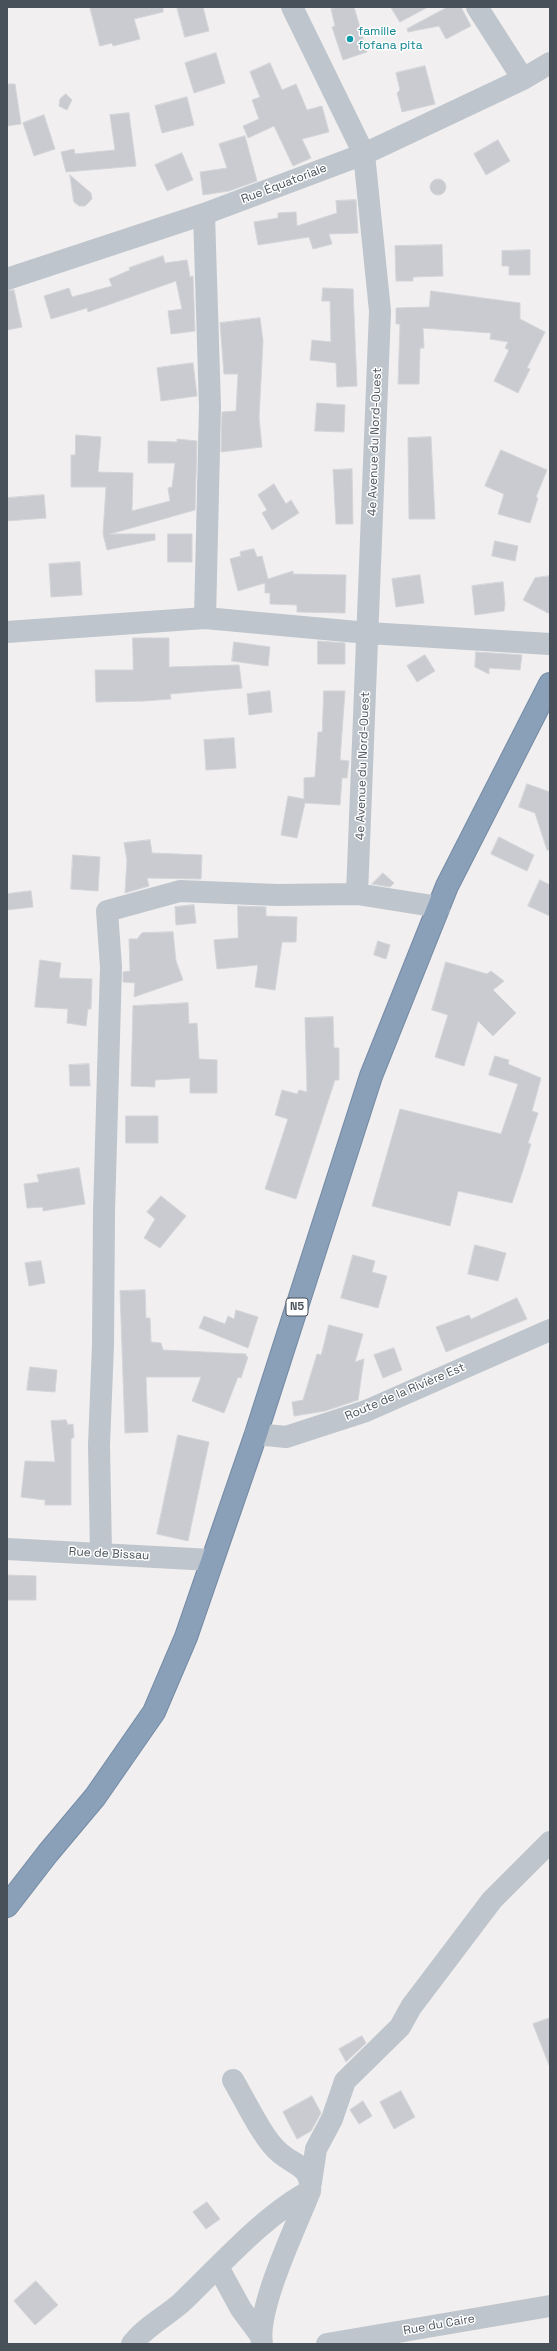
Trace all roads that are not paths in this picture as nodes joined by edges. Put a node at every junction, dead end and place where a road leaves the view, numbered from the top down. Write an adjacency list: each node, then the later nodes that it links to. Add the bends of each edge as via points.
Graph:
1 (292, 7): 5 (street, 4e Avenue du Nord-Ouest)
2 (477, 7): 4 (street)
3 (550, 63): 4 (street, Rue Équatoriale)
4 (523, 79): 5 (street, Rue Équatoriale)
5 (364, 154): 6 (street, Rue Équatoriale); 10 (street, 4e Avenue du Nord-Ouest, via 380,311)
6 (204, 214): 7 (street, Rue Équatoriale); 8 (street, via 210,407)
7 (7, 279)
8 (205, 618): 9 (street); 10 (street)
9 (7, 632)
10 (368, 633): 11 (street); 13 (street, 4e Avenue du Nord-Ouest)
11 (550, 644)
12 (550, 684): 14 (highway, N5, via 447,886)
13 (358, 894): 14 (street); 18 (street, via 277,895 180,891 108,911 111,967 99,1445)
14 (439, 907): 16 (highway, N5, via 371,1076)
15 (550, 1330): 16 (street, Route de la Rivière Est, via 366,1411 286,1437)
16 (256, 1434): 19 (highway, N5)
17 (7, 1549): 18 (street, Rue de Bissau)
18 (101, 1554): 19 (street, Rue de Bissau)
19 (211, 1560): 21 (highway, N5, via 186,1637 154,1712 95,1797)
20 (550, 1842): 23 (street, via 492,1900 411,2007 400,2027 345,2081 332,2119 316,2149)
21 (7, 1906)
22 (233, 2080): 23 (street, via 279,2153 305,2170)
23 (310, 2187): 24 (street, via 269,2220); 26 (street, via 265,2310)
24 (218, 2267): 26 (street); 27 (street)
25 (550, 2306): 28 (street, Rue du Caire)
26 (261, 2340)
27 (132, 2344)
28 (327, 2344)

